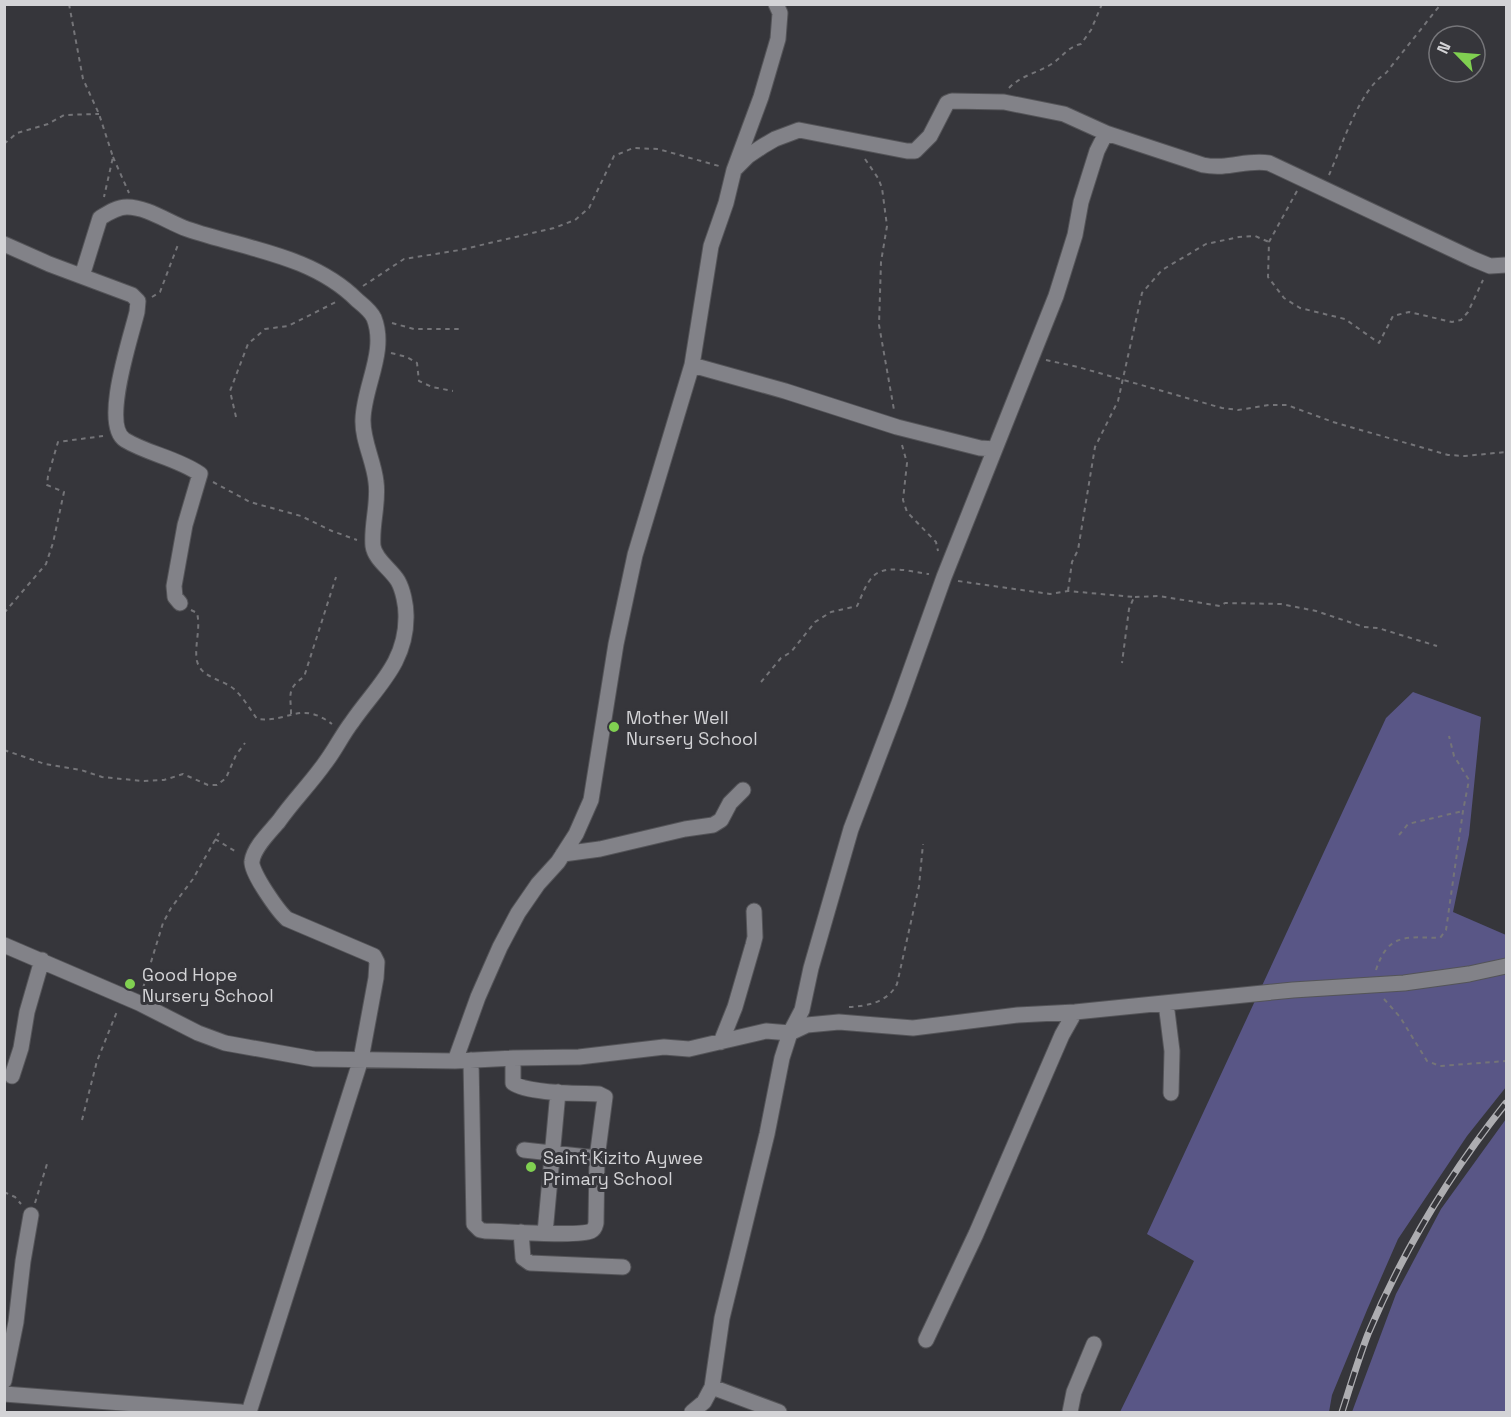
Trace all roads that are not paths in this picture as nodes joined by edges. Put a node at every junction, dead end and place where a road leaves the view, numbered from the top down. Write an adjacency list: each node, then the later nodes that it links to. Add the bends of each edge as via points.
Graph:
1 (776, 4): 3 (street, via 780,14 778,39)
2 (1106, 134): 3 (street, via 1064,114 1004,102 952,101 947,103 930,136 915,151 799,130 769,143); 5 (street, via 1218,168 1258,161 1269,163 1490,266); 8 (street, via 1081,202 1056,296)
3 (734, 170): 7 (street, via 709,254)
4 (4, 244): 6 (street)
5 (1506, 265)
6 (82, 276): 9 (street, via 138,301 116,404 118,434 200,474 185,525 174,586); 21 (street, via 100,218 120,208 135,208 230,243 284,256 325,276 373,315 376,357 363,418 376,483 374,548 399,583 406,616 402,639 385,681 252,860 258,880 287,919 375,959 376,978)
7 (692, 365): 8 (street, via 897,427); 11 (street, via 635,555 591,800)
8 (995, 449): 18 (street, via 851,829 802,1010)
9 (180, 603)
10 (743, 790): 11 (street, via 713,825)
11 (563, 854): 22 (street, via 538,884 504,939 478,997)
12 (754, 911): 19 (street, via 753,945)
13 (4, 945): 14 (street)
14 (42, 960): 21 (street, via 225,1043 314,1059); 23 (street)
15 (1506, 966): 16 (street, via 1404,983)
16 (1166, 1003): 17 (street); 25 (street, via 1172,1051)
17 (1075, 1012): 18 (street, via 913,1028 839,1022 807,1025); 33 (street)
18 (790, 1033): 19 (street, via 766,1031); 36 (street, via 723,1318)
19 (721, 1042): 20 (street, via 689,1049 664,1047 579,1057)
20 (513, 1058): 22 (street); 24 (street, via 515,1085)
21 (361, 1059): 22 (street); 39 (street)
22 (463, 1060): 30 (street, via 474,1224 484,1231)
23 (12, 1076)
24 (558, 1092): 27 (street); 28 (street, via 605,1097)
25 (1171, 1093)
26 (524, 1150): 27 (street)
27 (552, 1153): 28 (street); 31 (street)
28 (597, 1158): 31 (street, via 595,1227 589,1232)
29 (31, 1215): 35 (street)
30 (521, 1232): 31 (street); 32 (street, via 523,1258 530,1263)
31 (545, 1233)
32 (623, 1267)
33 (926, 1340)
34 (1094, 1344): 42 (street, via 1074,1392)
35 (4, 1381)
36 (712, 1387): 40 (street); 41 (street)
37 (4, 1394): 38 (street)
38 (241, 1413)
39 (249, 1413)
40 (692, 1413)
41 (779, 1413)
42 (1070, 1413)

